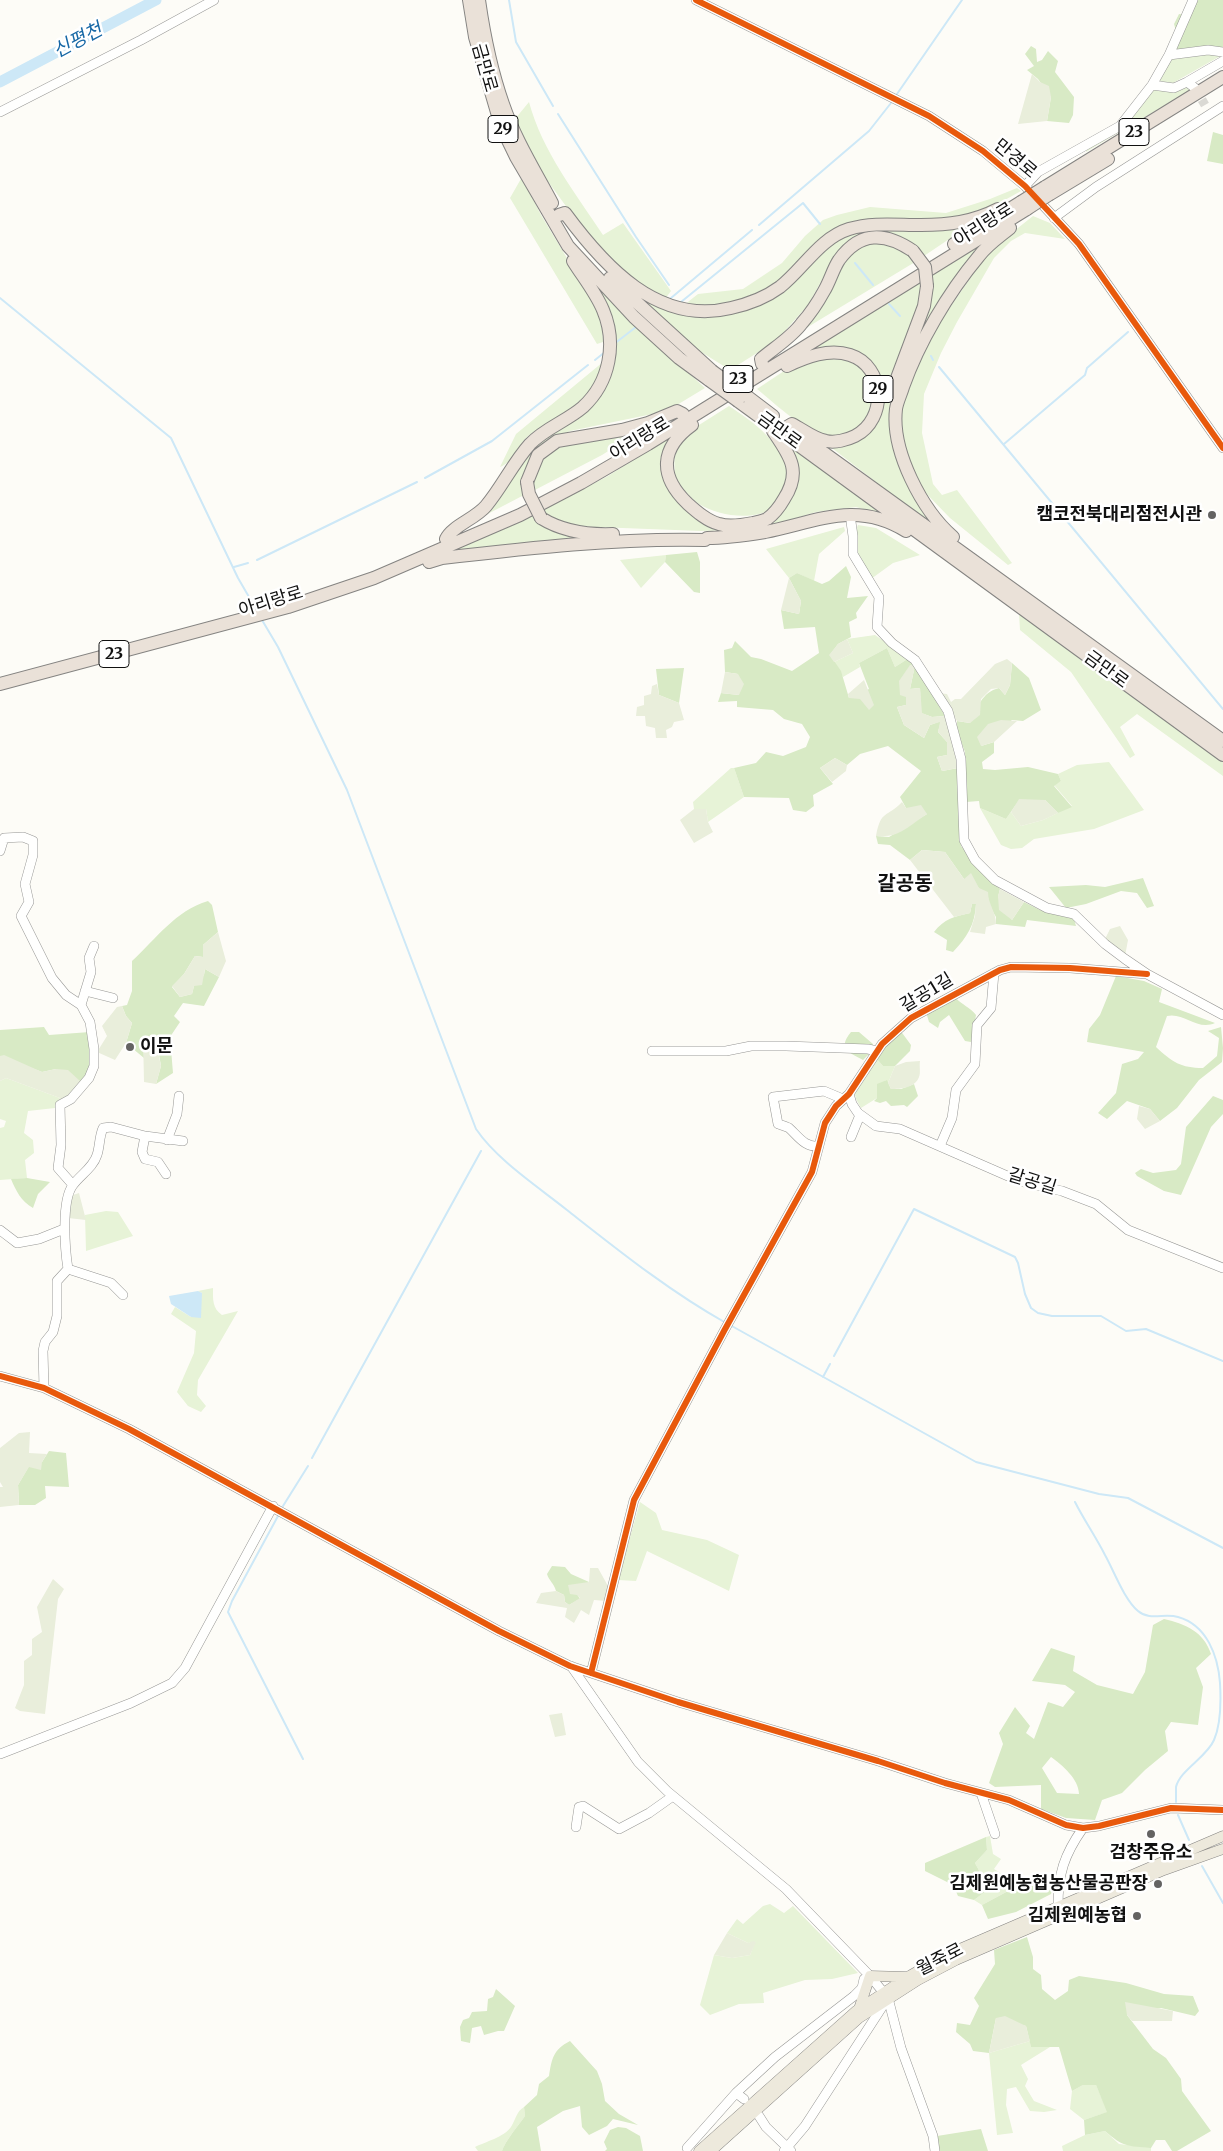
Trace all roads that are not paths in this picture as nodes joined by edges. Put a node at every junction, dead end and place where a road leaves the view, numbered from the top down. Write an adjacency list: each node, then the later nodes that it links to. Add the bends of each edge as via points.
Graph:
1 (214, 0): 14 (street)
2 (469, 0): 20 (highway, 금만로 / 29, via 474,37 501,126)
3 (479, 0): 18 (highway, 금만로 / 29, via 483,32 503,104)
4 (696, 0): 15 (street, 만경로, via 929,116 983,151)
5 (1193, 0): 7 (street)
6 (1223, 52): 7 (street, via 1208,50)
7 (1170, 55): 10 (street)
8 (1223, 61): 10 (street, via 1191,85 1174,88)
9 (1223, 77): 16 (highway, 아리랑로 / 23)
10 (1152, 84): 15 (street, via 1120,126 1038,172)
11 (1223, 87): 16 (highway, 아리랑로 / 23)
12 (1205, 106): 13 (street, via 1207,110)
13 (1221, 110): 19 (street, via 1096,187)
14 (0, 112)
15 (1025, 186): 19 (street, 만경로)
16 (1048, 190): 17 (highway, 아리랑로 / 23, bridge)
17 (1022, 207): 18 (highway, via 1013,201 969,221 943,225 876,223 848,230 818,249 791,279 763,298 706,311 686,310 650,297 610,268 565,213); 21 (highway, 아리랑로 / 23); 24 (highway, via 1026,216 989,245 959,283 924,338)
18 (559, 215): 22 (highway, 금만로 / 29, via 588,257)
19 (1054, 218): 29 (street, 만경로, via 1078,244)
20 (568, 246): 22 (highway, 금만로, via 634,317 679,358); 32 (highway, 29, via 564,246 603,309 611,356 606,372 590,400 530,444 487,505 477,516 449,533)
21 (765, 367): 24 (highway, bridge, via 761,359 802,325 848,249 862,239 895,240 913,251 925,267 927,286 924,306 897,378); 25 (highway, 아리랑로 / 23); 26 (highway, 아리랑로 / 23); 28 (highway, 29, via 776,371 800,360 839,352 852,355 869,368 877,384 876,414 871,423 850,439 825,441 792,424)
22 (710, 376): 23 (highway, 금만로, bridge)
23 (743, 399): 27 (highway, 금만로); 28 (highway, 금만로 / 29)
24 (896, 408): 34 (highway, via 897,443 914,486 944,530 977,558)
25 (701, 411): 27 (highway, via 699,419 681,432 671,446 666,461 668,477 677,494 697,512 719,524 744,525 766,520 791,488 795,470); 35 (highway, 아리랑로 / 23, via 582,483 520,515)
26 (683, 414): 31 (highway, bridge, via 676,411 622,430 557,441 538,455 527,482 528,494 541,518 556,528 600,534); 32 (highway, 아리랑로 / 23, via 545,494)
27 (768, 423): 33 (highway, 금만로)
28 (787, 427): 34 (highway, 금만로)
29 (1223, 448)
30 (851, 522): 45 (street, via 853,554 879,597 877,627 914,660 948,711 961,759 964,840 975,860 995,880 1047,908 1074,914 1105,944)
31 (707, 538): 33 (highway, via 765,532 831,515 860,514 896,525 934,549); 35 (highway, via 540,546 442,558 410,569)
32 (446, 539): 36 (highway, 아리랑로 / 23)
33 (937, 546): 41 (highway, 금만로)
34 (975, 561): 40 (highway, 금만로)
35 (403, 566): 36 (highway, 아리랑로 / 23)
36 (286, 603): 37 (highway, 아리랑로 / 23)
37 (226, 620): 38 (highway, 아리랑로 / 23); 39 (highway, 아리랑로 / 23)
38 (0, 676)
39 (0, 684)
40 (1223, 741)
41 (1223, 755)
42 (0, 851): 48 (street, via 4,838 22,837 33,841 25,884 29,902 21,916 52,978 66,995)
43 (94, 946): 46 (street, via 89,958 91,972)
44 (994, 973): 45 (street, 갈공1길, via 1011,968 1078,968); 51 (street, 갈공1길, via 911,1018); 60 (street, via 991,1008 977,1025 975,1064 956,1090 952,1118)
45 (1148, 974): 49 (street)
46 (85, 991): 47 (street); 48 (street)
47 (112, 998)
48 (81, 1004): 62 (street, via 90,1022 94,1066 89,1078 71,1100 60,1105 59,1114 61,1144 58,1168)
49 (1223, 1015)
50 (652, 1051): 51 (street, via 726,1051 751,1046 786,1046)
51 (877, 1052): 53 (street, 갈공1길)
52 (179, 1096): 57 (street)
53 (846, 1096): 54 (street); 59 (street, 갈공1길, via 825,1123); 59 (street, via 824,1091 773,1097 778,1124 807,1144)
54 (860, 1115): 56 (street); 60 (street, 갈공길, via 876,1126 900,1129)
55 (146, 1136): 57 (street); 61 (street, via 142,1152 145,1159 158,1162); 62 (street, via 103,1128 97,1156)
56 (851, 1137)
57 (167, 1140): 58 (street)
58 (183, 1141)
59 (819, 1146): 72 (street, 갈공1길, via 812,1172 794,1207 634,1500)
60 (940, 1146): 65 (street, 갈공길, via 1019,1181 1062,1191 1096,1204 1128,1230)
61 (166, 1174)
62 (73, 1185): 63 (street, via 66,1206)
63 (64, 1229): 64 (street, via 17,1243); 66 (street)
64 (0, 1230)
65 (1223, 1268)
66 (68, 1269): 67 (street, via 111,1282); 69 (street, via 57,1281 57,1316 52,1332 44,1342)
67 (123, 1295)
68 (0, 1376): 69 (street)
69 (44, 1388): 70 (street)
70 (273, 1506): 71 (street, via 499,1631); 73 (street, via 184,1668 172,1684)
71 (570, 1666): 72 (street); 75 (street, via 638,1762)
72 (590, 1673): 74 (street)
73 (0, 1754)
74 (981, 1792): 78 (street, via 1023,1805 1066,1825); 79 (street)
75 (673, 1796): 77 (street, via 619,1829 583,1806 579,1807); 83 (street, via 786,1889)
76 (1223, 1810): 78 (street, via 1171,1808 1121,1822)
77 (576, 1827)
78 (1083, 1828): 82 (street, via 1074,1841 1058,1882)
79 (995, 1834)
80 (1223, 1836): 82 (main road, 월죽로)
81 (1223, 1848): 85 (main road, 월죽로, via 1164,1870 956,1960)
82 (1058, 1906): 84 (main road, 월죽로, via 948,1954)
83 (868, 1974): 84 (main road); 85 (street); 86 (main road); 87 (street, via 854,1996 775,2057)
84 (907, 1977): 85 (main road, 월죽로)
85 (885, 1996): 86 (main road, 월죽로); 91 (street, via 874,2022); 93 (main road, 월죽로); 94 (street, via 933,2136)
86 (859, 2009): 92 (main road, 월죽로)
87 (736, 2092): 88 (street); 90 (street)
88 (744, 2099)
89 (759, 2116): 91 (street)
90 (687, 2148)
91 (788, 2150)
92 (698, 2151)
93 (711, 2151)
94 (935, 2151)

